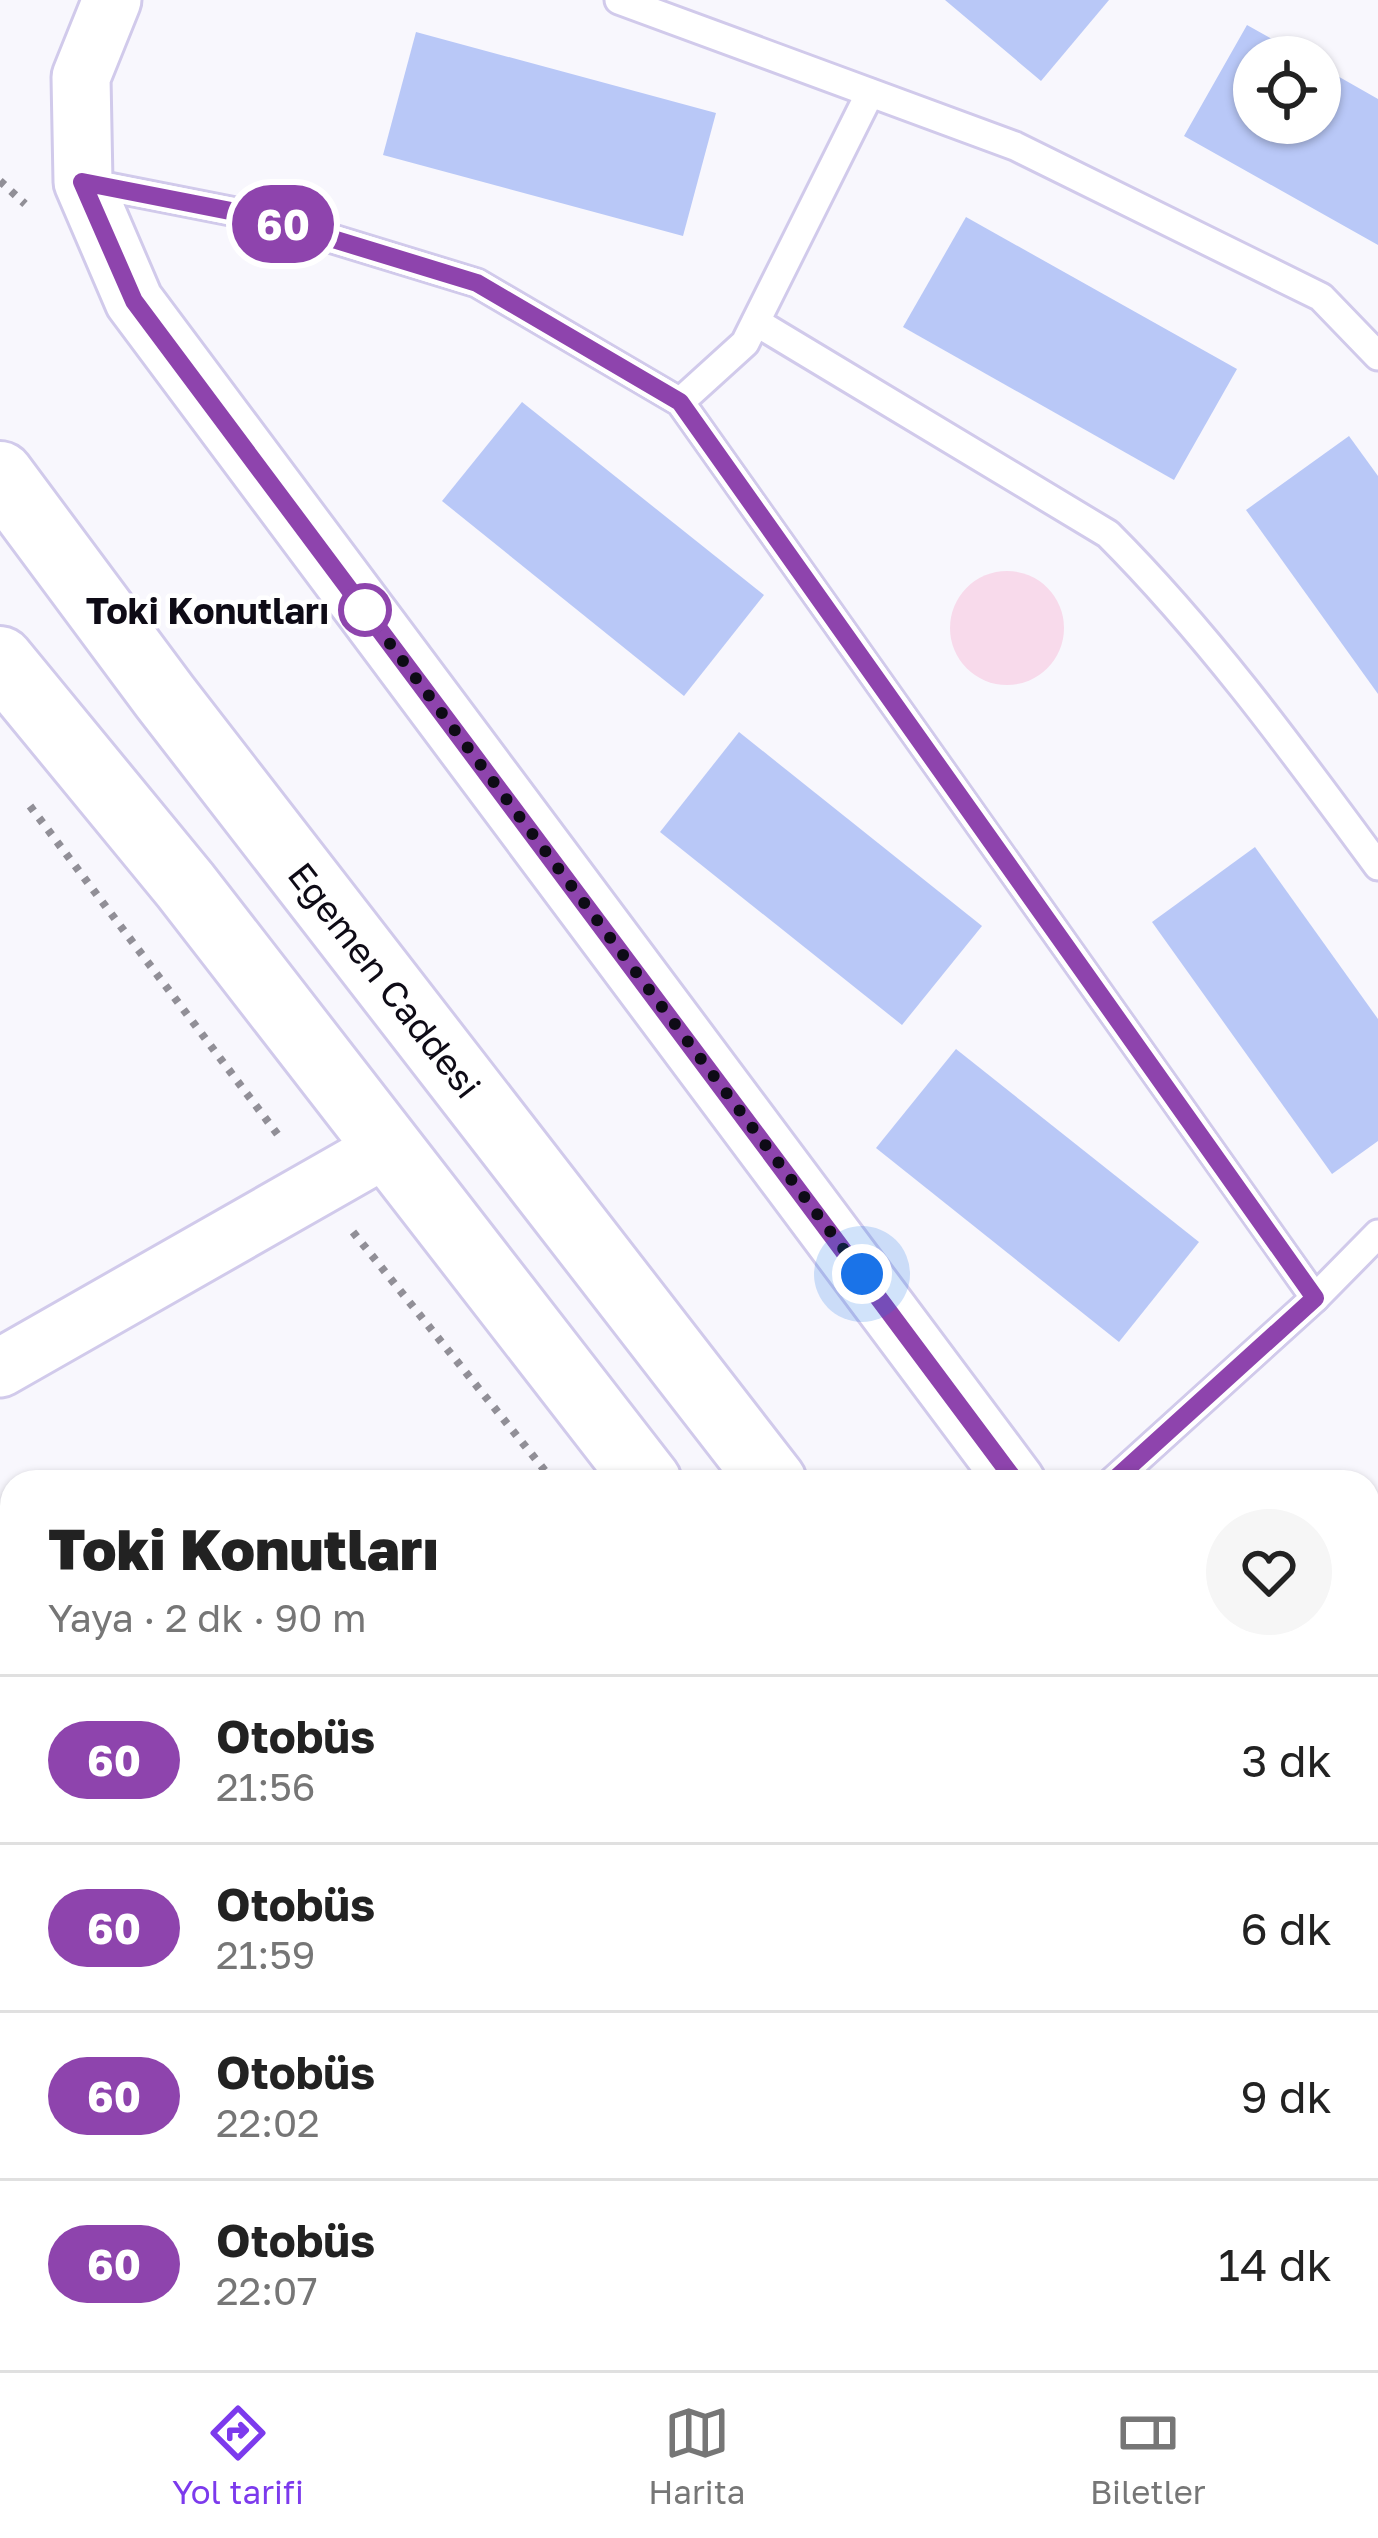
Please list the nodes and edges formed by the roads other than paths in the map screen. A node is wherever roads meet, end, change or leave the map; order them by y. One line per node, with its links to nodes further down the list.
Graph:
1 (112, 0): 4 (street)
2 (619, 0): 3 (lane)
3 (870, 93): 5 (lane); 6 (lane)
4 (82, 182): 7 (lane); 17 (street)
5 (756, 322): 7 (lane); 10 (lane)
6 (1378, 356)
7 (680, 402): 13 (lane)
8 (0, 476): 16 (main road, Egemen Caddesi)
9 (0, 660): 11 (main road)
10 (1378, 866)
11 (388, 1147): 14 (street); 15 (main road)
12 (1378, 1234): 13 (lane)
13 (1315, 1298): 18 (lane)
14 (0, 1368)
15 (639, 1470)
16 (764, 1470)
17 (1007, 1470)
18 (1125, 1470)

